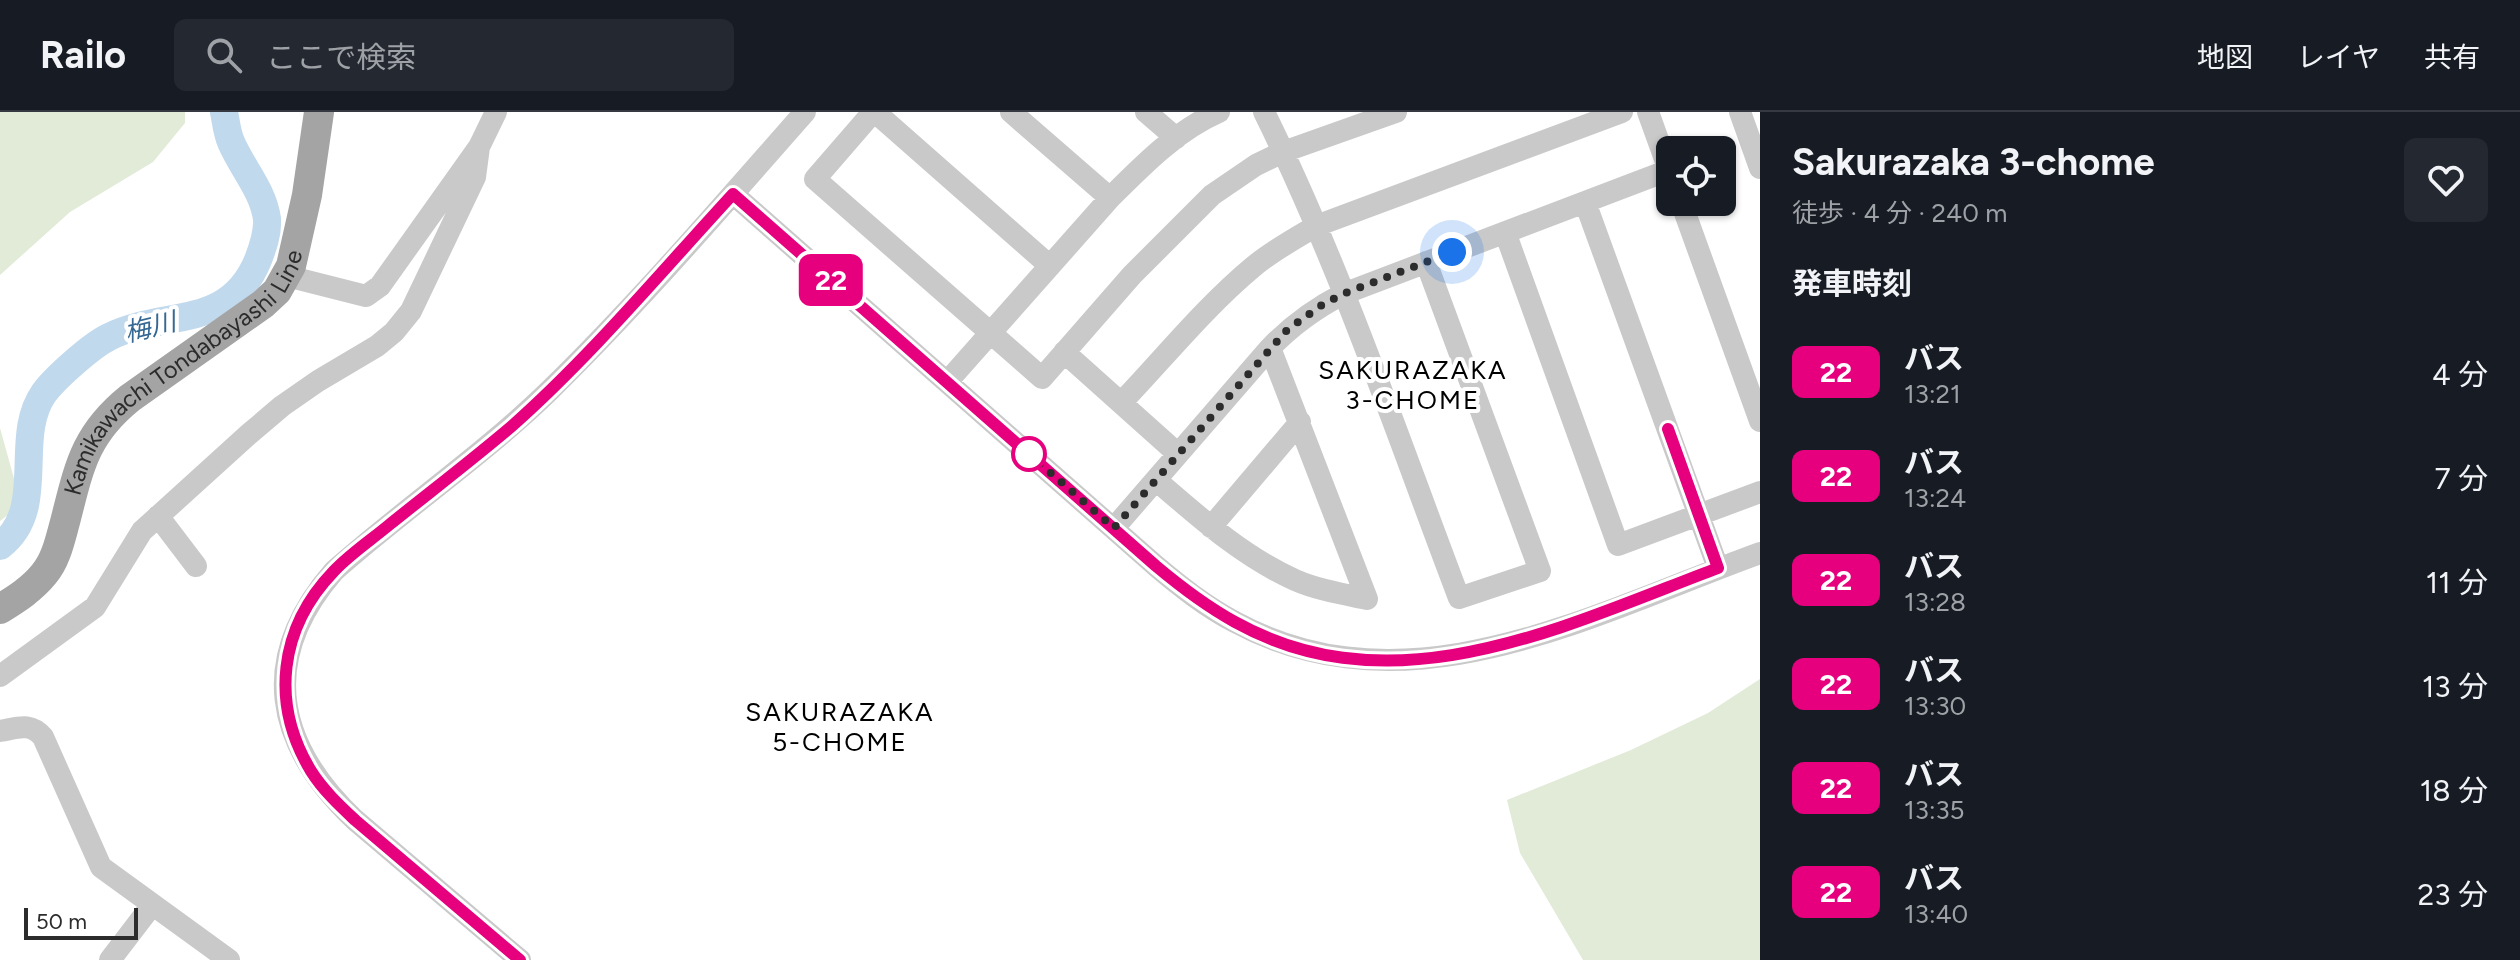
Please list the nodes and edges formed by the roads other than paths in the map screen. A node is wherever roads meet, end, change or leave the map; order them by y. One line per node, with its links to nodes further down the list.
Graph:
1 (319, 112): 28 (main road, Kamikawachi Tondabayashi Line)
2 (496, 112): 16 (street)
3 (805, 112): 20 (street)
4 (874, 112): 27 (street); 30 (street)
5 (1011, 112): 21 (street)
6 (1146, 112): 14 (street)
7 (1219, 112): 14 (street)
8 (1264, 112): 17 (street)
9 (1396, 112): 17 (street)
10 (1622, 112): 24 (street)
11 (1648, 112): 13 (street)
12 (1740, 112): 15 (street)
13 (1657, 136)
14 (1176, 138): 21 (street)
15 (1755, 139): 18 (street)
16 (479, 147): 28 (street); 41 (street)
17 (1283, 152): 24 (street); 32 (street)
18 (1760, 168)
19 (1656, 176): 22 (street)
20 (733, 194): 33 (street); 53 (street)
21 (1110, 198): 27 (street)
22 (1585, 202): 25 (street); 40 (street)
23 (1686, 216): 35 (street)
24 (1316, 226): 29 (street); 34 (street)
25 (1505, 232): 26 (street); 40 (street)
26 (1426, 262): 29 (street); 29 (street)
27 (1050, 266): 30 (street)
28 (287, 276): 47 (main road, Kamikawachi Tondabayashi Line)
29 (1343, 294): 31 (street)
30 (991, 332): 32 (street); 33 (street)
31 (1270, 348): 36 (street); 37 (street)
32 (1064, 352): 34 (street)
33 (947, 382): 43 (street)
34 (1121, 403): 37 (street)
35 (1760, 421)
36 (1300, 422): 42 (street); 42 (street)
37 (1178, 454): 38 (street)
38 (1156, 480): 42 (street); 43 (street)
39 (1760, 492): 40 (street)
40 (1699, 515): 46 (street)
41 (158, 516): 45 (street); 48 (street)
42 (1211, 527)
43 (1114, 528): 46 (street)
44 (1760, 553): 46 (street)
45 (196, 566)
46 (1718, 568)
47 (0, 609)
48 (0, 676)
49 (0, 731): 50 (street)
50 (152, 905): 51 (street); 52 (street)
51 (110, 960)
52 (229, 960)
53 (520, 960)

